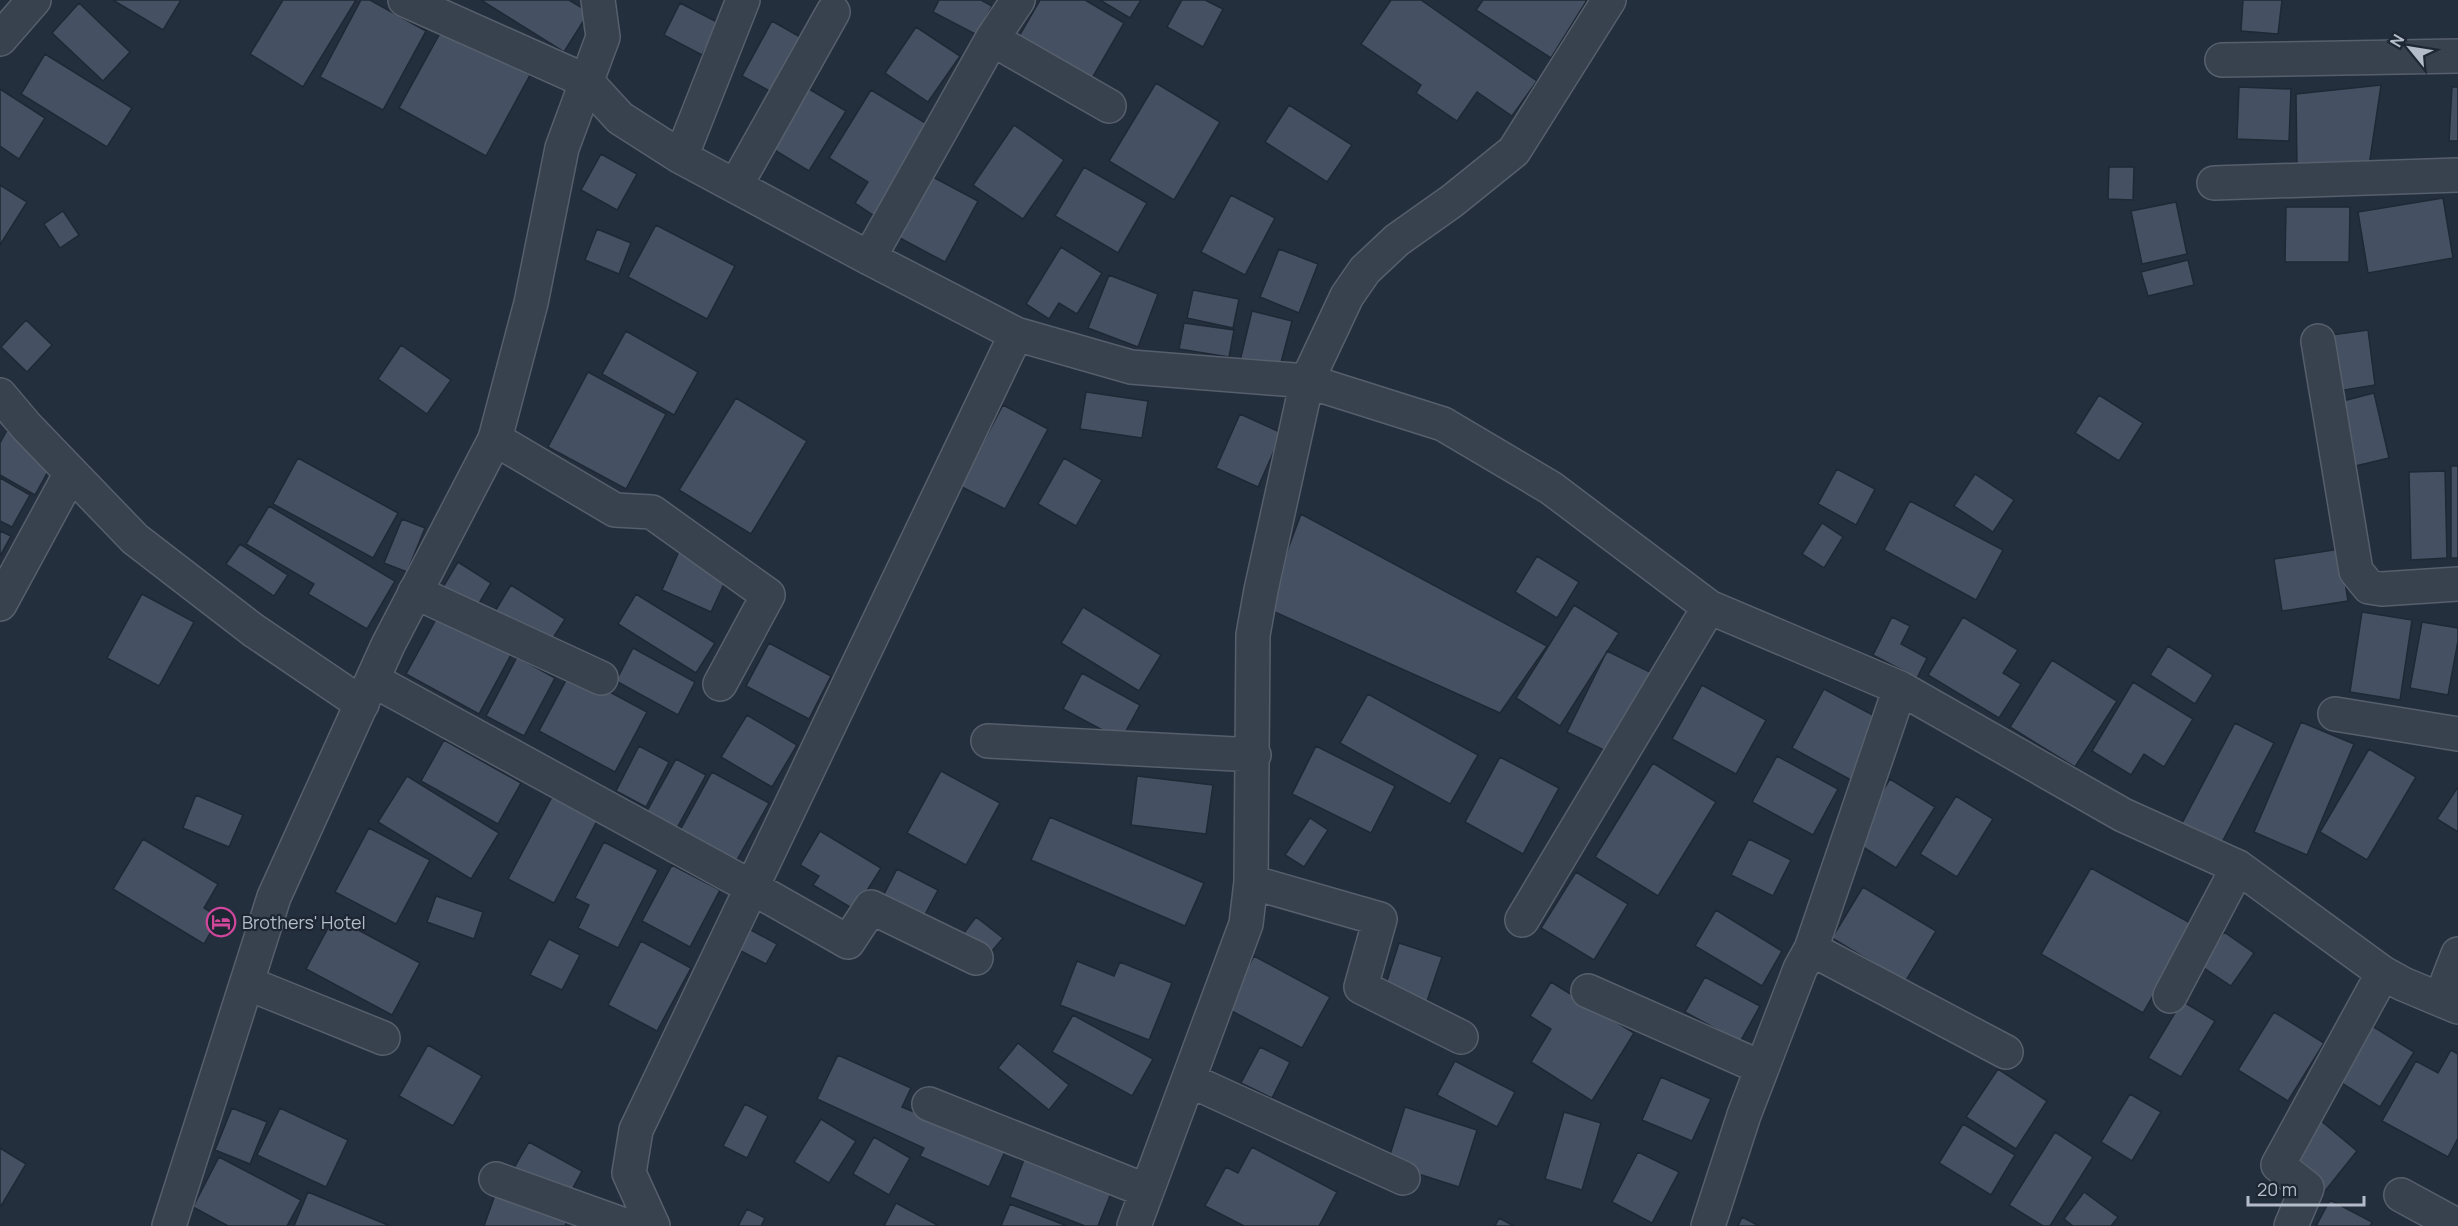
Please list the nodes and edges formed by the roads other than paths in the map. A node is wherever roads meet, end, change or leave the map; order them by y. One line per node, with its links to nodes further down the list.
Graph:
1 (34, 0): 8 (street)
2 (405, 0): 12 (street)
3 (598, 0): 12 (street)
4 (743, 0): 14 (street)
5 (1018, 0): 9 (street)
6 (1604, 2): 21 (street)
7 (833, 12): 17 (street)
8 (0, 39)
9 (992, 39): 13 (street); 18 (street)
10 (2458, 56): 11 (street)
11 (2222, 60)
12 (586, 81): 14 (street); 23 (street)
13 (1109, 106)
14 (681, 157): 17 (street)
15 (2458, 175): 16 (street)
16 (2214, 183)
17 (736, 185): 18 (street)
18 (869, 258): 19 (street)
19 (1016, 334): 21 (street); 39 (street)
20 (2318, 341): 25 (street)
21 (1307, 381): 28 (street); 36 (street)
22 (0, 395): 24 (street)
23 (495, 439): 26 (street); 30 (street)
24 (71, 473): 27 (street); 32 (street)
25 (2458, 584)
26 (415, 592): 29 (street); 32 (street)
27 (0, 604)
28 (1709, 607): 31 (street); 40 (street)
29 (601, 678)
30 (720, 684)
31 (1900, 688): 37 (street); 41 (street)
32 (367, 692): 39 (street); 45 (street)
33 (2335, 714): 34 (street)
34 (2458, 734)
35 (988, 741): 36 (street)
36 (1254, 755): 38 (street)
37 (2238, 867): 44 (street); 47 (street)
38 (1251, 882): 49 (street); 53 (street)
39 (753, 888): 43 (street); 61 (street)
40 (1522, 920)
41 (1811, 949): 51 (street); 52 (street)
42 (2458, 954): 48 (street)
43 (976, 958)
44 (2382, 973): 48 (street); 64 (street)
45 (247, 983): 50 (street); 59 (street)
46 (1588, 991): 52 (street)
47 (2170, 996)
48 (2450, 1003)
49 (1461, 1037)
50 (383, 1038)
51 (2006, 1052)
52 (1762, 1068): 63 (street)
53 (1189, 1080): 55 (street); 57 (street)
54 (929, 1104): 57 (street)
55 (1403, 1178)
56 (496, 1179): 60 (street)
57 (1147, 1191): 62 (street)
58 (2401, 1195): 65 (street)
59 (169, 1226)
60 (627, 1226)
61 (652, 1226)
62 (1134, 1226)
63 (1708, 1226)
64 (2291, 1226)
65 (2458, 1226)

